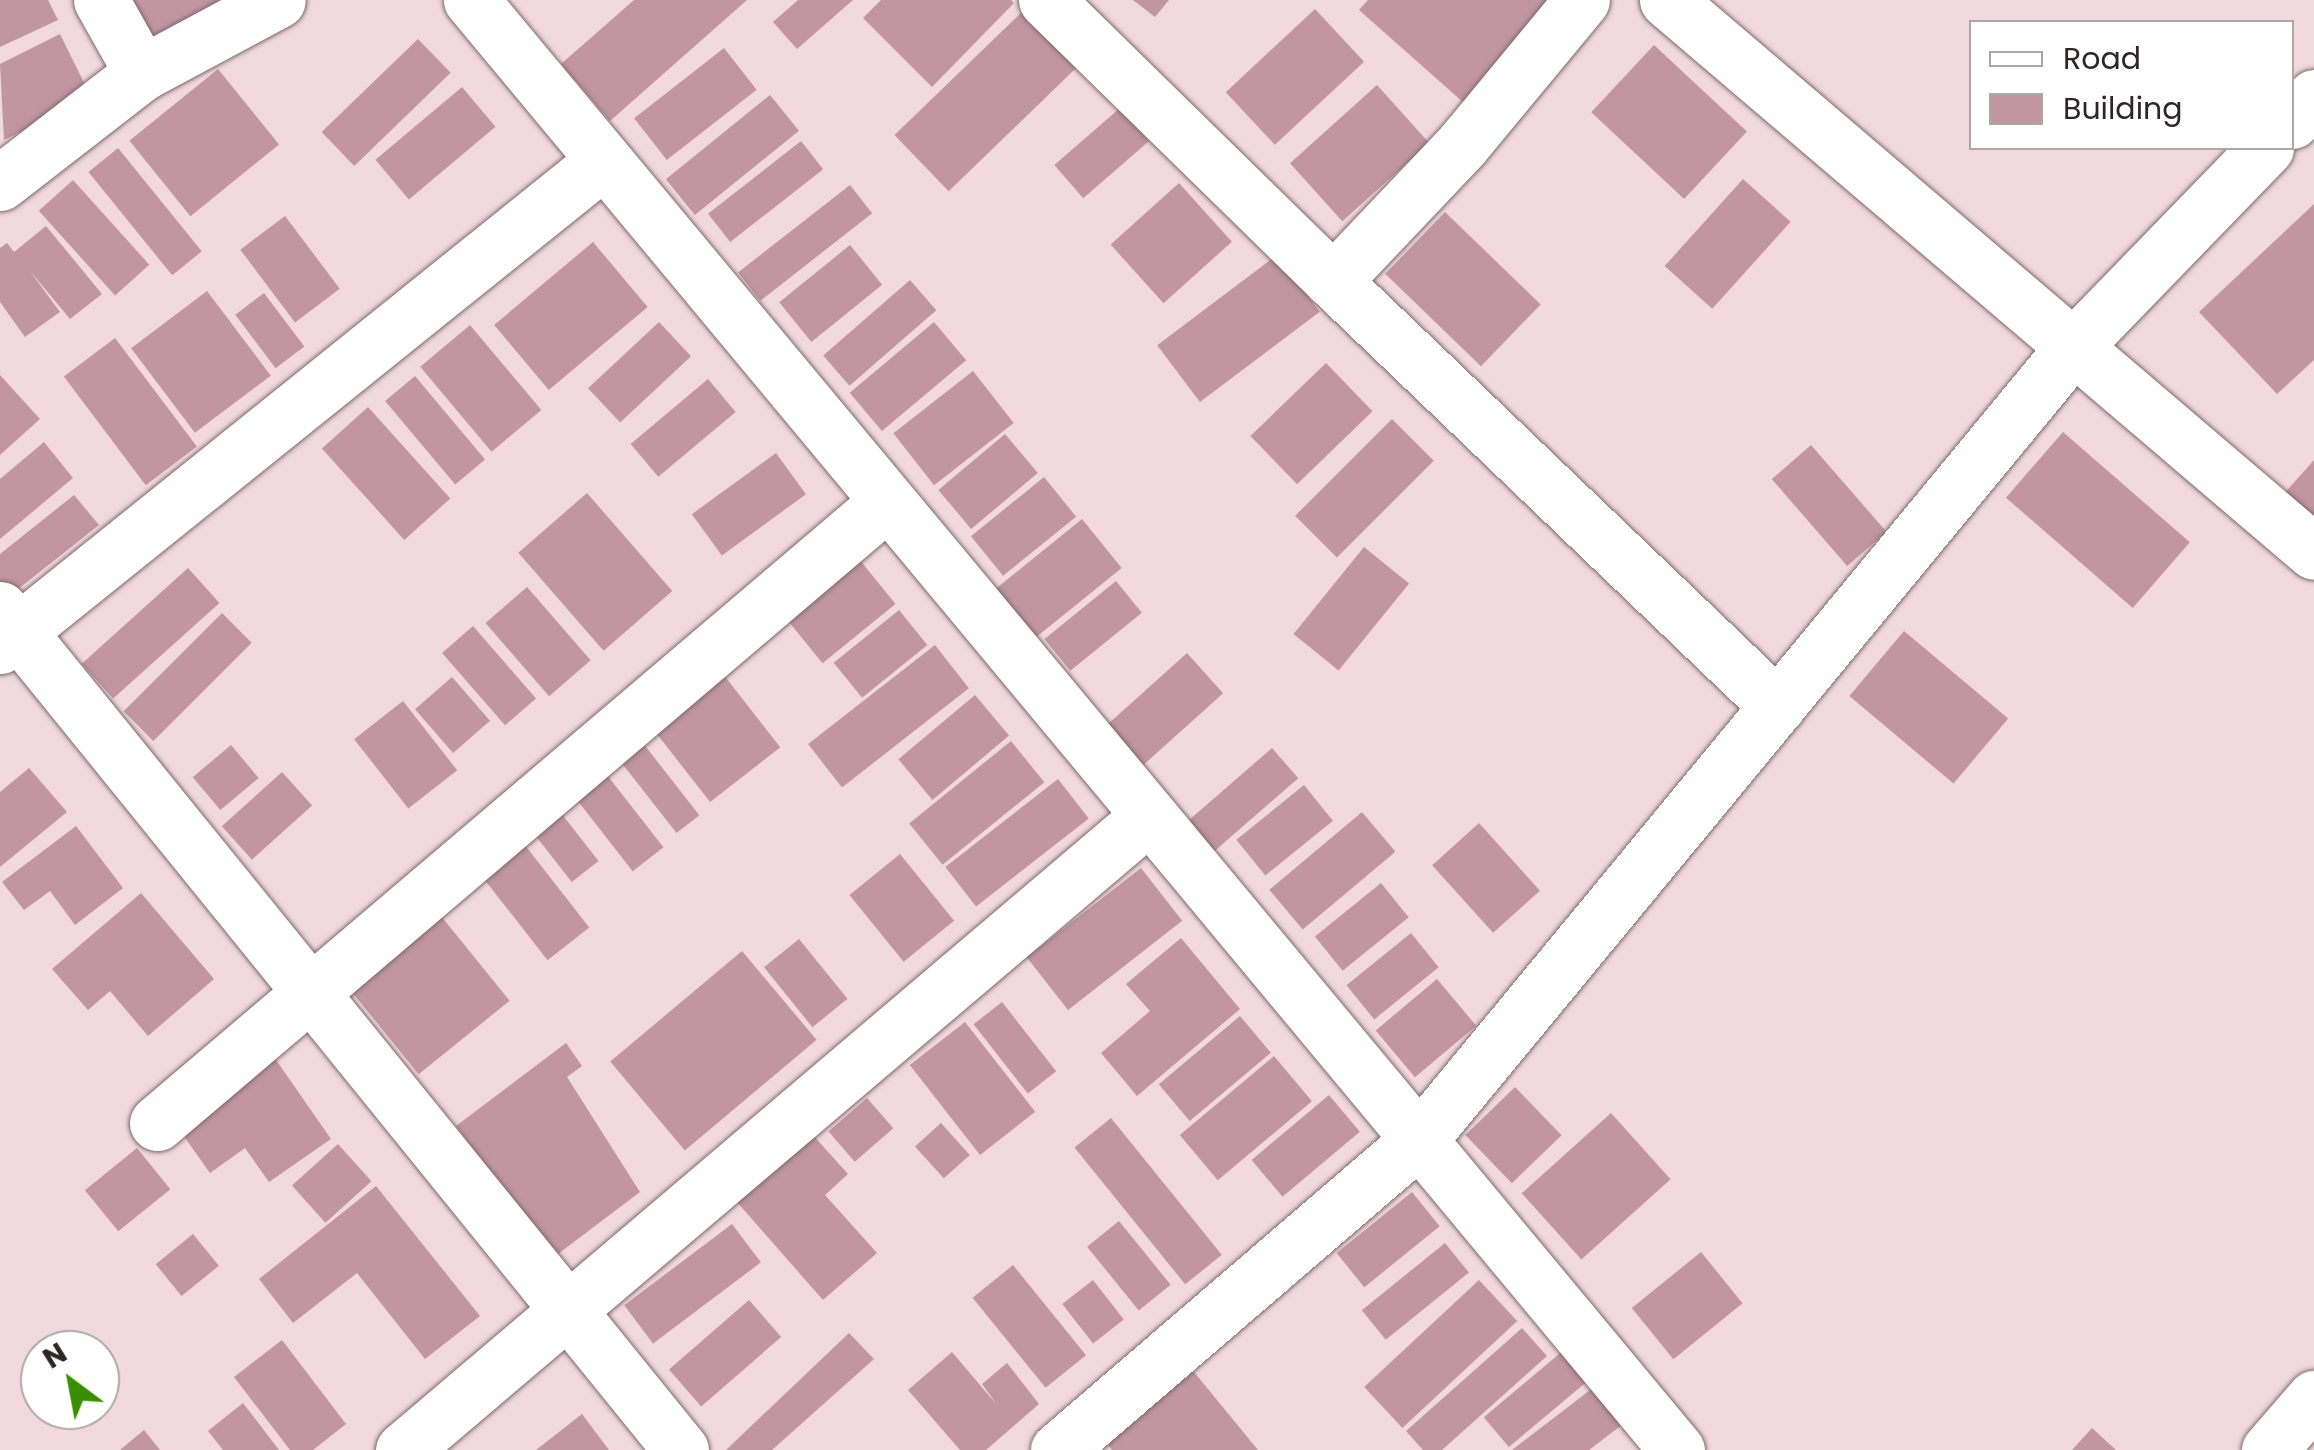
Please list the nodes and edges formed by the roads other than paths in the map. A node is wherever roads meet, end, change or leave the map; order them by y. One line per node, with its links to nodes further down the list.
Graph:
1 (100, 0): 7 (street)
2 (278, 0): 7 (street)
3 (471, 0): 11 (street)
4 (1046, 0): 13 (street)
5 (1582, 0): 13 (street)
6 (1666, 0): 14 (street)
7 (142, 73): 12 (street)
8 (2314, 97): 9 (street)
9 (2294, 118)
10 (2264, 150): 14 (street)
11 (602, 163): 15 (street); 17 (street)
12 (0, 183)
13 (1333, 281): 18 (street)
14 (2074, 346): 16 (street); 18 (street)
15 (886, 502): 19 (street); 20 (street)
16 (2314, 552)
17 (7, 629): 20 (street)
18 (1777, 706): 22 (street)
19 (1150, 816): 22 (street); 23 (street)
20 (307, 996): 21 (street); 23 (street)
21 (157, 1123)
22 (1420, 1139): 27 (street); 28 (street)
23 (567, 1311): 25 (street); 26 (street)
24 (2314, 1398): 29 (street)
25 (403, 1450)
26 (681, 1450)
27 (1058, 1450)
28 (1676, 1450)
29 (2268, 1450)

